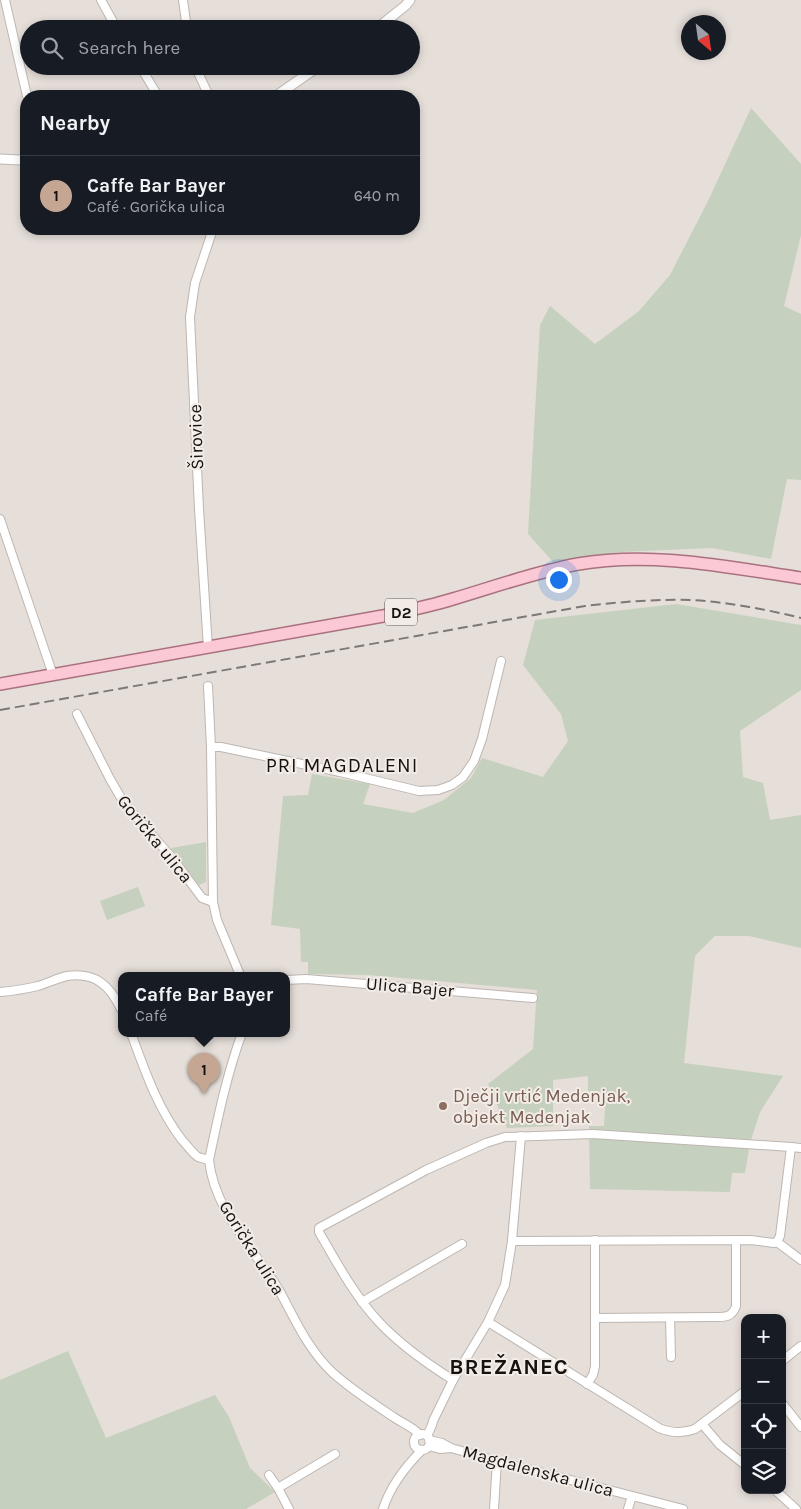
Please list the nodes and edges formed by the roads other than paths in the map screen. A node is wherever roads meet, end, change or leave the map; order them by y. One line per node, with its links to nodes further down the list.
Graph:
1 (5, 0): 8 (street)
2 (101, 0): 5 (street)
3 (183, 0): 6 (street)
4 (410, 0): 7 (street)
5 (112, 20)
6 (186, 20)
7 (387, 20)
8 (20, 65)
9 (22, 75): 13 (street)
10 (145, 75): 14 (street)
11 (199, 75): 15 (street)
12 (306, 75): 16 (street)
13 (26, 90)
14 (154, 90)
15 (206, 90)
16 (285, 90)
17 (0, 159): 18 (street)
18 (20, 160)
19 (211, 235): 22 (street, Širovice)
20 (0, 518): 24 (street)
21 (801, 578): 22 (main road, D2)
22 (208, 648): 24 (main road, D2)
23 (501, 661): 28 (street)
24 (53, 675): 25 (main road, D2)
25 (0, 684)
26 (208, 686): 28 (street, Gorička ulica)
27 (77, 714): 29 (street, Gorička ulica)
28 (212, 747): 29 (street, Gorička ulica)
29 (213, 902): 30 (street, Gorička ulica)
30 (239, 972)
31 (290, 980): 33 (street, Ulica Bajer)
32 (0, 992): 34 (street)
33 (533, 998)
34 (118, 1002)
35 (133, 1037): 40 (street)
36 (240, 1037): 40 (street, Gorička ulica)
37 (521, 1136): 38 (street); 43 (street); 47 (street)
38 (791, 1147): 39 (street); 44 (street)
39 (801, 1148)
40 (209, 1160): 60 (street, Gorička ulica)
41 (595, 1240): 42 (street); 43 (street); 48 (street)
42 (736, 1240): 44 (street); 49 (street)
43 (512, 1241): 50 (street)
44 (777, 1242): 46 (street)
45 (462, 1244): 47 (street)
46 (801, 1260)
47 (362, 1302): 54 (street)
48 (595, 1318): 49 (street); 55 (street)
49 (670, 1318): 52 (street)
50 (488, 1322): 54 (street); 55 (street)
51 (801, 1346): 53 (street)
52 (671, 1357)
53 (785, 1359)
54 (453, 1380): 60 (street)
55 (587, 1384): 58 (street)
56 (741, 1394): 58 (street)
57 (783, 1404): 59 (street)
58 (702, 1424): 63 (street)
59 (801, 1427)
60 (423, 1441): 62 (street, Magdalenska ulica); 69 (street)
61 (335, 1454): 65 (street)
62 (497, 1462): 67 (street, Magdalenska ulica); 70 (street)
63 (741, 1462)
64 (269, 1475): 65 (street)
65 (278, 1488): 68 (street)
66 (779, 1494): 73 (street)
67 (632, 1496): 71 (street); 72 (street, Magdalenska ulica)
68 (289, 1509)
69 (383, 1509)
70 (494, 1509)
71 (628, 1509)
72 (683, 1509)
73 (796, 1509)

